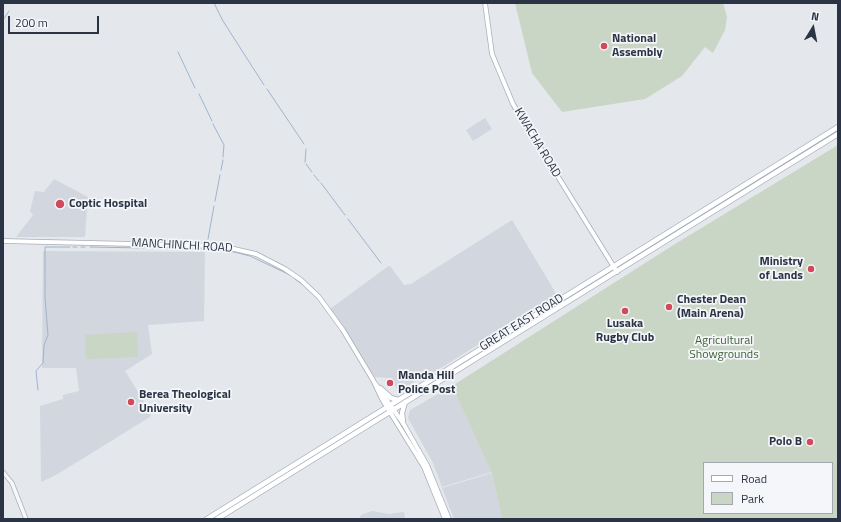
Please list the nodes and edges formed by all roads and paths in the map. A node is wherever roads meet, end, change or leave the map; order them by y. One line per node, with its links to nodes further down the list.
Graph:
1 (484, 3): 5 (main road, KWACHA ROAD)
2 (838, 127): 5 (main road, GREAT EAST ROAD)
3 (838, 134): 6 (main road, GREAT EAST ROAD)
4 (3, 241): 7 (main road, MANCHINCHI ROAD)
5 (614, 267): 6 (main road, KWACHA ROAD); 9 (main road, GREAT EAST ROAD)
6 (617, 272): 10 (main road, GREAT EAST ROAD)
7 (373, 380): 8 (main road, MANCHINCHI ROAD); 11 (main road, MANCHINCHI ROAD)
8 (380, 388): 9 (main road); 11 (main road, MANCHINCHI ROAD)
9 (399, 400): 11 (main road, GREAT EAST ROAD)
10 (405, 402): 11 (main road, GREAT EAST ROAD); 14 (main road)
11 (390, 408): 12 (main road, GREAT EAST ROAD); 13 (main road); 14 (main road); 17 (main road, GREAT EAST ROAD)
12 (385, 415): 13 (main road); 18 (main road, GREAT EAST ROAD)
13 (393, 417): 19 (main road)
14 (403, 423): 20 (main road)
15 (3, 472): 16 (street)
16 (26, 519)
17 (207, 519)
18 (217, 519)
19 (445, 519)
20 (449, 519)

